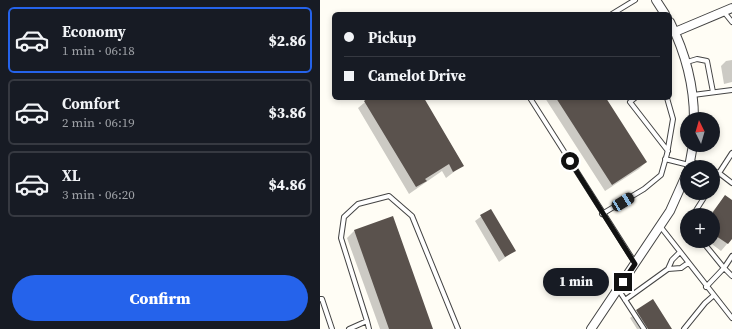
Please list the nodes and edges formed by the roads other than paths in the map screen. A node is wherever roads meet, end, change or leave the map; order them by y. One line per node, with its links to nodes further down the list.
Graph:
1 (635, 0): 4 (lane)
2 (656, 0): 5 (street)
3 (732, 8): 6 (street)
4 (619, 12)
5 (664, 12)
6 (724, 12): 7 (lane); 9 (street)
7 (732, 22)
8 (672, 26): 9 (street)
9 (675, 32): 10 (street)
10 (687, 62): 12 (lane); 13 (street)
11 (732, 90): 12 (lane)
12 (713, 92): 13 (lane)
13 (693, 95): 17 (street)
14 (531, 100): 26 (lane)
15 (632, 100): 18 (lane)
16 (668, 100): 18 (lane)
17 (694, 112)
18 (668, 151): 20 (lane)
19 (732, 153): 22 (lane)
20 (666, 159): 21 (lane); 26 (lane)
21 (680, 162)
22 (720, 171)
23 (720, 174): 24 (lane)
24 (732, 182)
25 (680, 192): 27 (street)
26 (602, 214): 32 (lane)
27 (660, 226): 29 (lane); 32 (street)
28 (708, 248): 33 (lane)
29 (680, 252): 31 (lane); 34 (lane)
30 (732, 256): 33 (lane)
31 (688, 263): 34 (lane); 36 (lane)
32 (635, 264): 37 (street)
33 (724, 268): 35 (lane); 36 (lane)
34 (668, 269): 40 (lane)
35 (732, 276)
36 (706, 287): 38 (lane)
37 (618, 289): 40 (lane); 47 (street)
38 (713, 296): 41 (lane); 49 (lane)
39 (320, 299): 43 (lane)
40 (626, 300): 48 (lane)
41 (732, 318)
42 (367, 321): 44 (lane); 45 (lane); 46 (lane)
43 (332, 329)
44 (349, 329)
45 (369, 329)
46 (458, 329)
47 (591, 329)
48 (644, 329)
49 (684, 329)

